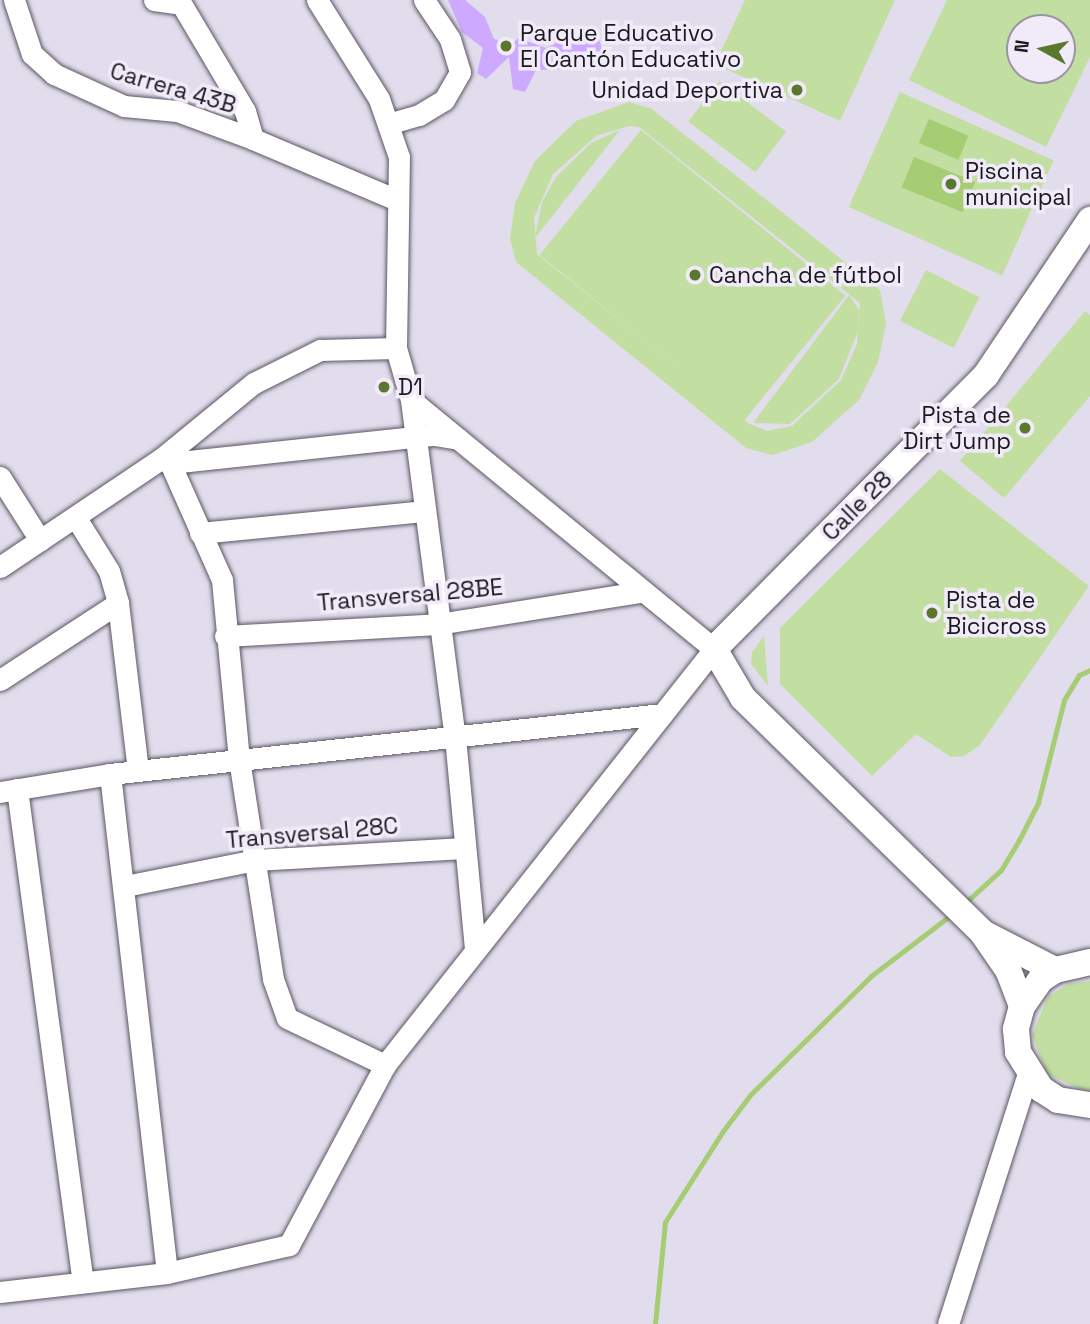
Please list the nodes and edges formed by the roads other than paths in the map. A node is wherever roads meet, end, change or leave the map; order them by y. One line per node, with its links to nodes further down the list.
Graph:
1 (15, 0): 7 (street, Carrera 43B)
2 (154, 0): 5 (street)
3 (317, 0): 6 (street)
4 (424, 0): 6 (street)
5 (180, 2): 7 (street)
6 (391, 123): 8 (street)
7 (253, 139): 8 (street, Carrera 43B)
8 (397, 200): 10 (street)
9 (1090, 220): 25 (main road, Calle 28)
10 (396, 348): 11 (street); 14 (street)
11 (411, 400): 12 (street); 13 (street)
12 (416, 439): 13 (street); 14 (street); 16 (street)
13 (463, 440): 21 (street)
14 (166, 461): 17 (street); 18 (street)
15 (0, 477): 19 (street)
16 (423, 511): 18 (street); 23 (street)
17 (76, 518): 19 (street); 22 (street)
18 (200, 533): 24 (street)
19 (40, 540): 20 (street)
20 (0, 567)
21 (640, 592): 23 (street, Transversal 28BE); 25 (street)
22 (118, 603): 26 (street); 30 (street)
23 (438, 624): 24 (street, Transversal 28BE); 28 (street)
24 (225, 636): 29 (street)
25 (714, 649): 27 (street); 36 (main road)
26 (0, 681)
27 (662, 714): 28 (street); 37 (street)
28 (455, 737): 29 (street); 33 (street)
29 (239, 759): 30 (street); 34 (street)
30 (138, 771): 31 (street)
31 (110, 774): 32 (street); 35 (street)
32 (9, 791): 45 (street)
33 (464, 848): 34 (street, Transversal 28C); 37 (street)
34 (255, 860): 35 (street, Transversal 28C); 41 (street)
35 (125, 886): 44 (street)
36 (975, 926): 39 (main road); 40 (main road)
37 (475, 947): 41 (street)
38 (1090, 962): 39 (main road)
39 (1055, 970): 40 (main road)
40 (1021, 1006): 42 (main road)
41 (385, 1065): 44 (street)
42 (1028, 1074): 43 (main road); 47 (street)
43 (1090, 1105)
44 (167, 1273): 45 (street)
45 (83, 1282): 46 (street)
46 (0, 1292)
47 (948, 1324)

